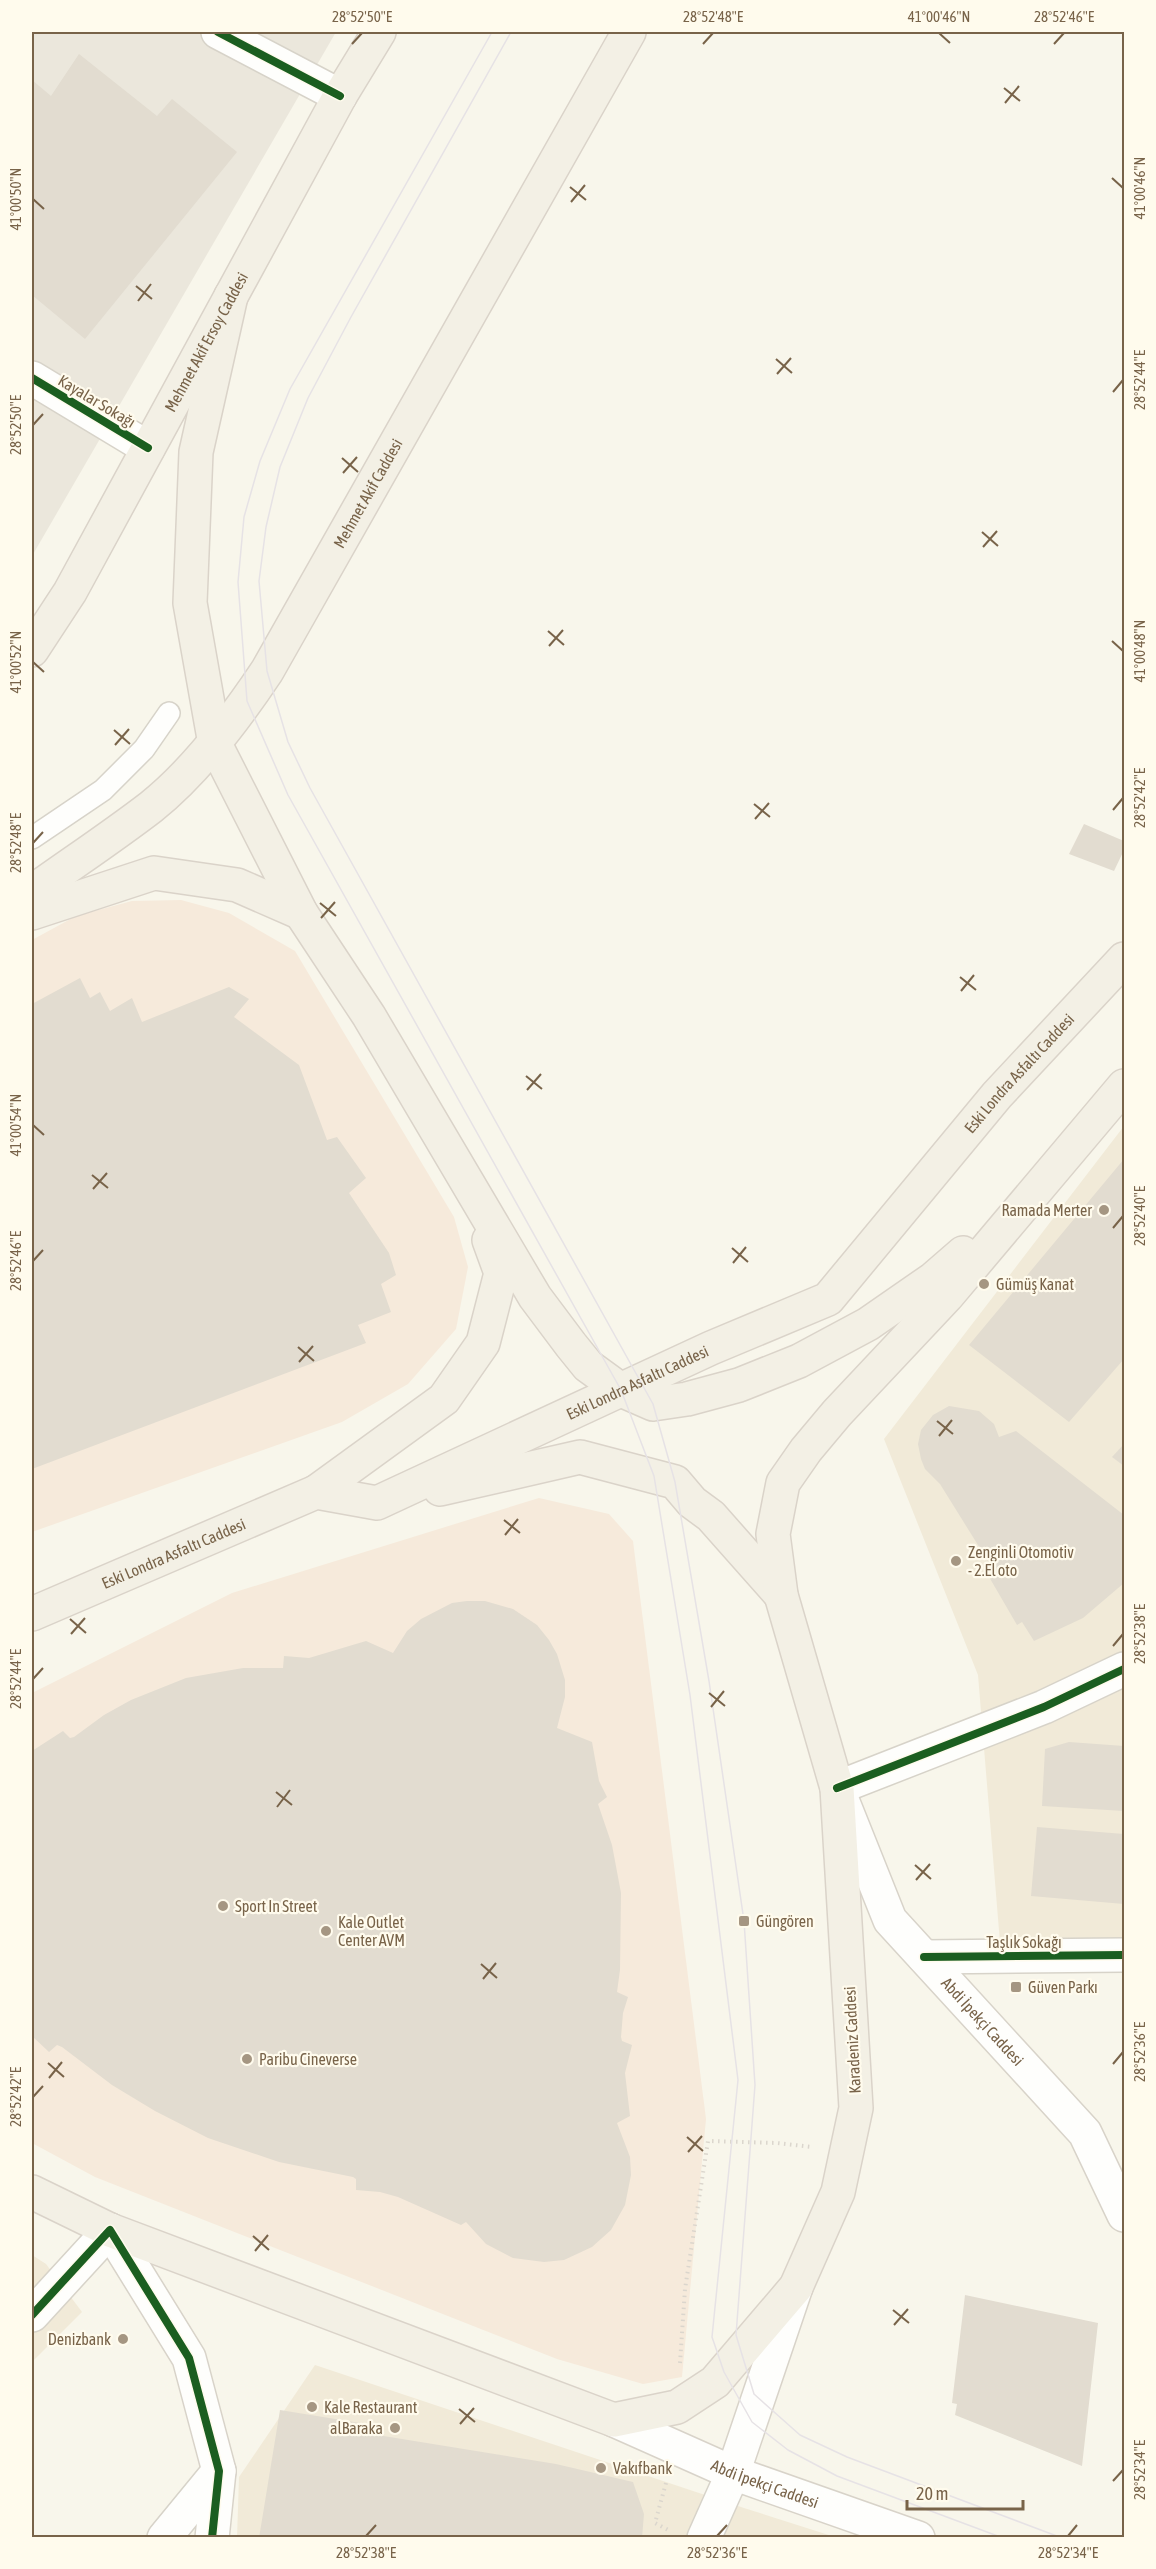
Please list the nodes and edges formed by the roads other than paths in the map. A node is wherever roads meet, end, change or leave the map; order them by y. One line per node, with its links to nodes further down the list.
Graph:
1 (218, 32): 4 (street)
2 (379, 32): 4 (main road, Mehmet Akif Ersoy Caddesi)
3 (630, 32): 10 (main road, Mehmet Akif Caddesi)
4 (340, 96): 5 (main road, Mehmet Akif Ersoy Caddesi)
5 (231, 296): 7 (main road, Mehmet Akif Ersoy Caddesi); 10 (main road)
6 (32, 378): 7 (street, Kayalar Sokağı)
7 (148, 448): 8 (main road, Mehmet Akif Ersoy Caddesi)
8 (32, 650)
9 (169, 713): 11 (lane)
10 (215, 744): 12 (main road, Mehmet Akif Caddesi); 14 (main road)
11 (32, 838)
12 (32, 892)
13 (32, 913): 14 (main road)
14 (301, 913): 17 (main road)
15 (1125, 959): 19 (main road, Eski Londra Asfaltı Caddesi)
16 (1125, 1086): 18 (main road)
17 (470, 1188): 19 (main road); 20 (main road, Eski Londra Asfaltı Caddesi)
18 (1031, 1196): 19 (main road); 22 (main road)
19 (621, 1390): 21 (main road, Eski Londra Asfaltı Caddesi)
20 (316, 1492): 21 (main road); 23 (main road, Eski Londra Asfaltı Caddesi)
21 (377, 1503): 22 (main road)
22 (781, 1595): 25 (main road, Karadeniz Caddesi)
23 (32, 1614)
24 (1125, 1669): 25 (street)
25 (837, 1788): 27 (street, Abdi İpekçi Caddesi); 31 (main road, Karadeniz Caddesi)
26 (1125, 1955): 27 (street, Taşlık Sokağı)
27 (924, 1957): 29 (street, Abdi İpekçi Caddesi)
28 (32, 2192): 30 (main road)
29 (1125, 2215)
30 (110, 2230): 32 (street); 33 (main road); 34 (street)
31 (796, 2287): 33 (main road); 35 (street, Karadeniz Caddesi)
32 (32, 2315)
33 (614, 2420): 35 (street, Abdi İpekçi Caddesi)
34 (219, 2472): 37 (street); 38 (street)
35 (734, 2473): 36 (street, Karadeniz Caddesi); 39 (street, Abdi İpekçi Caddesi)
36 (688, 2535)
37 (164, 2538)
38 (212, 2538)
39 (918, 2538)

